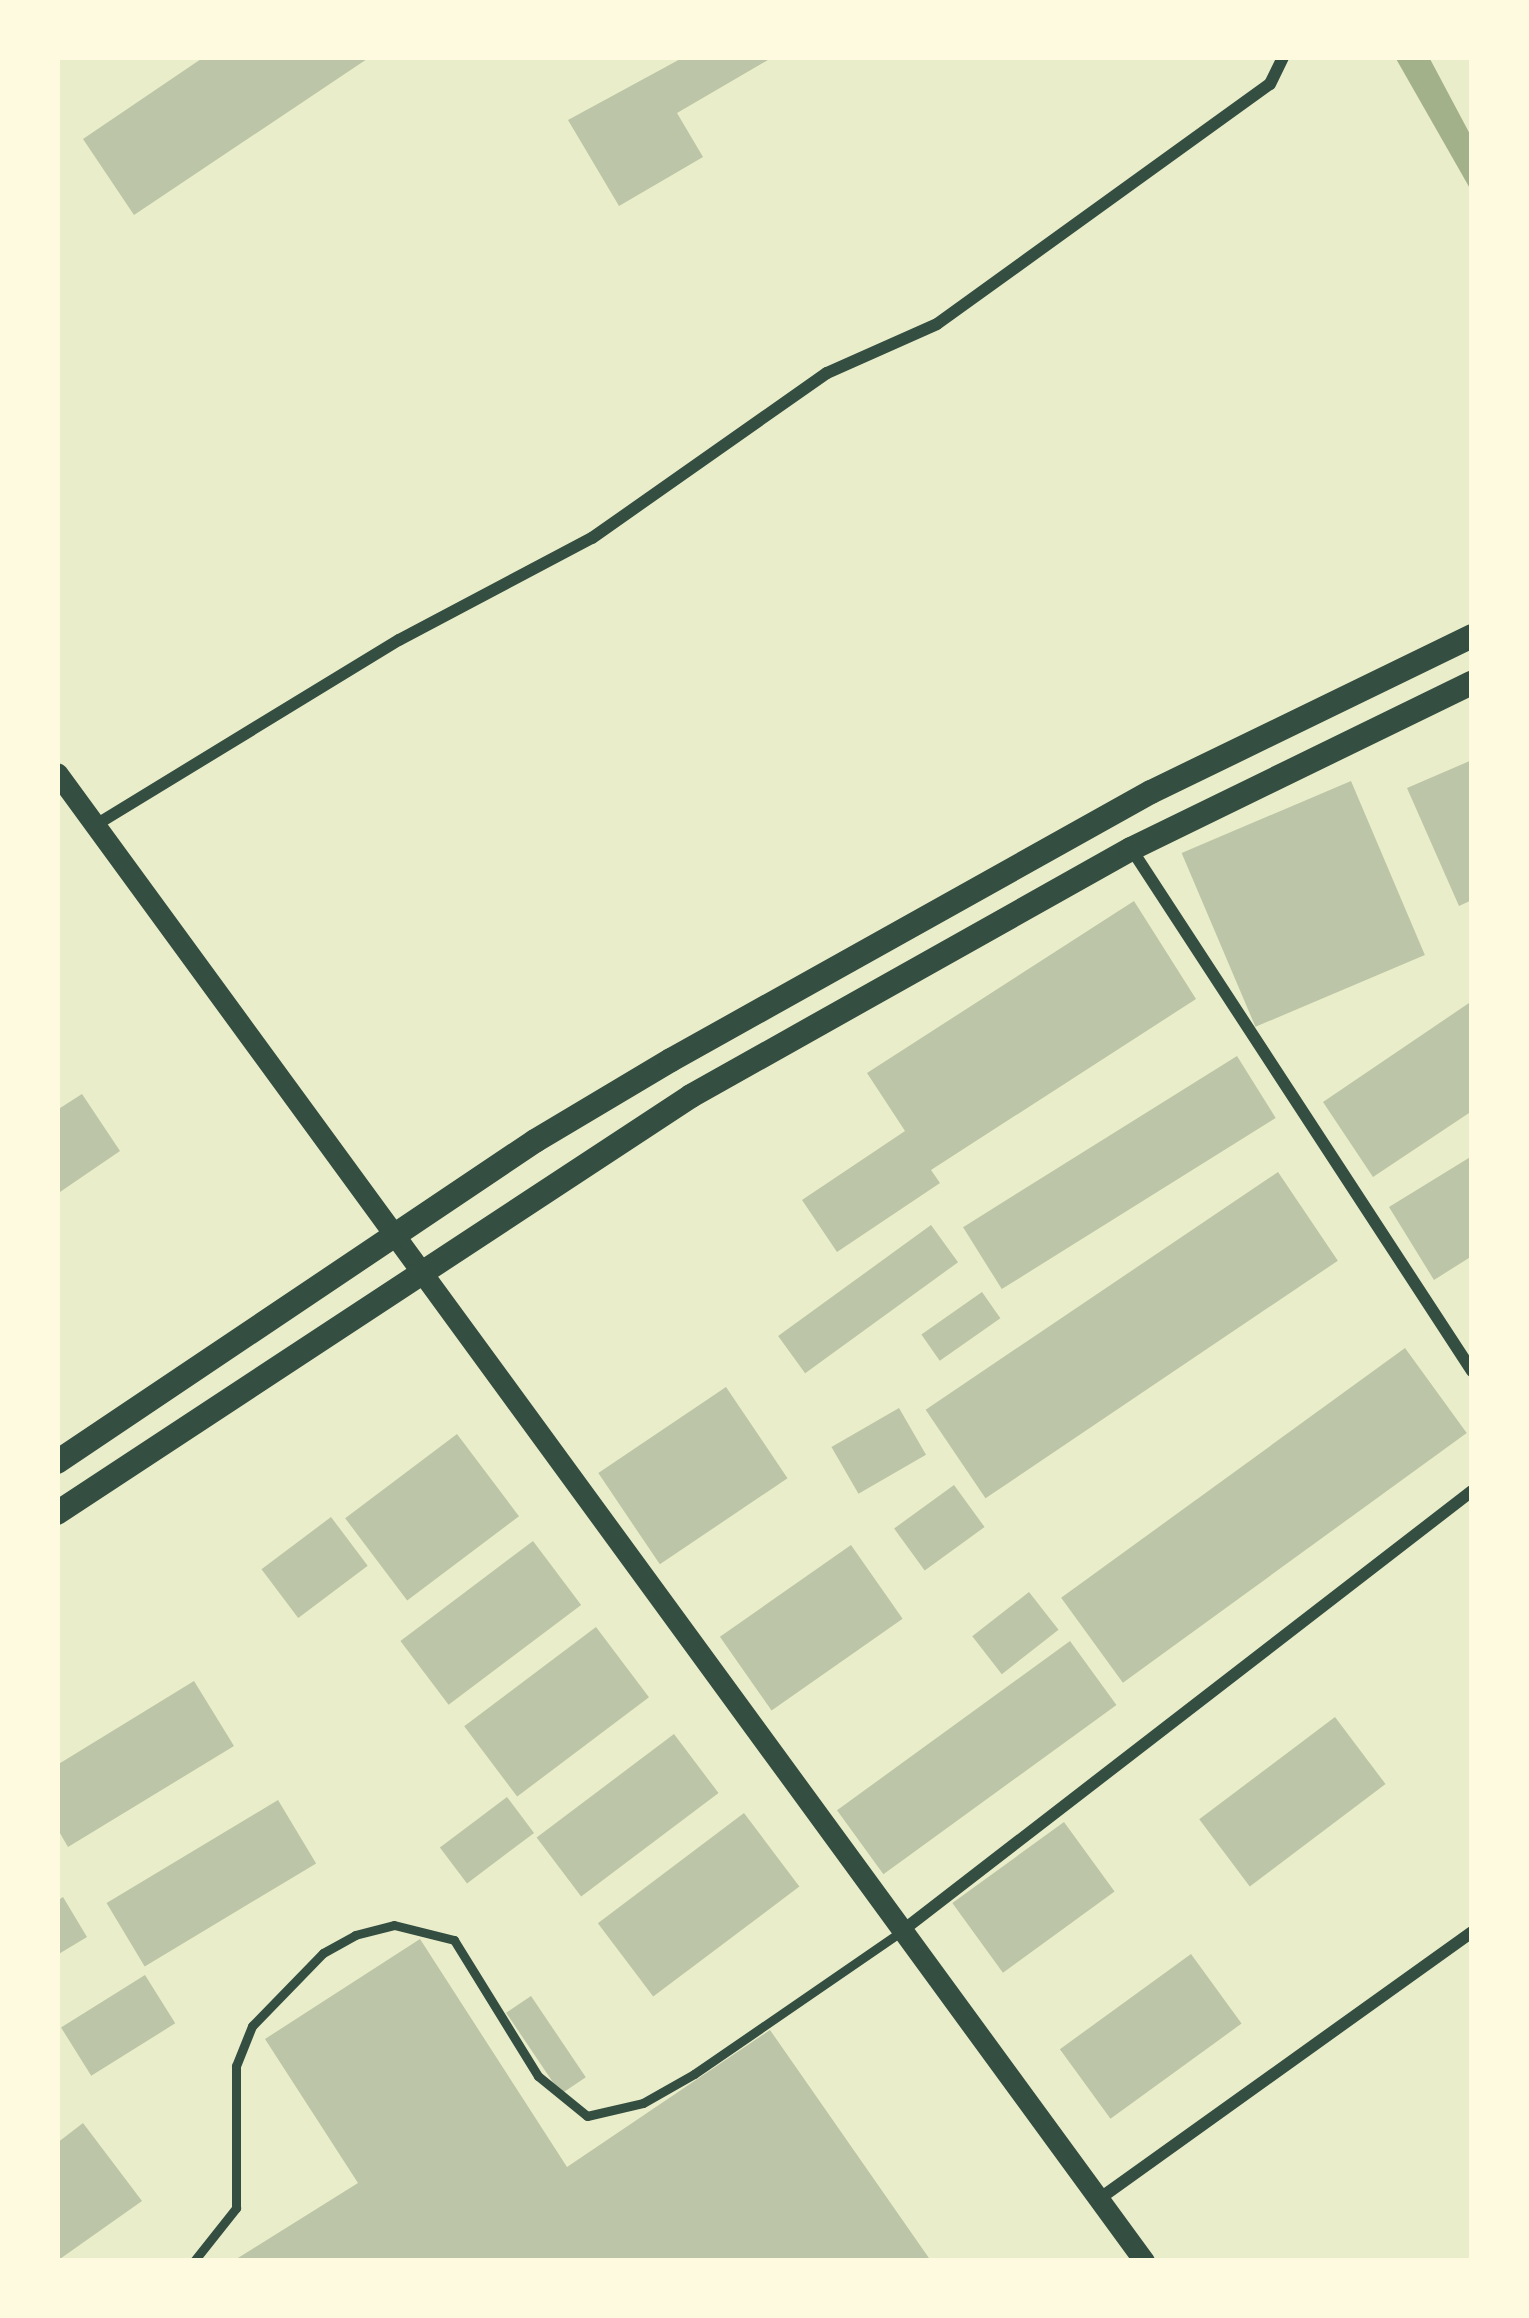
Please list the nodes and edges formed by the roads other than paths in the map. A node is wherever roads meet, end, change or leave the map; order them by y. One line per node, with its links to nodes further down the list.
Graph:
1 (1283, 57): 5 (street)
2 (1472, 636): 7 (main road)
3 (1472, 683): 6 (main road)
4 (57, 773): 5 (street)
5 (94, 826): 7 (street)
6 (1131, 849): 8 (main road); 9 (street)
7 (399, 1233): 8 (street); 10 (main road)
8 (421, 1268): 12 (main road); 13 (street)
9 (1472, 1371)
10 (57, 1462)
11 (1472, 1491): 13 (street)
12 (57, 1513)
13 (902, 1931): 15 (street); 16 (lane)
14 (1472, 1932): 15 (street)
15 (1099, 2199): 17 (street)
16 (194, 2261)
17 (1144, 2261)

